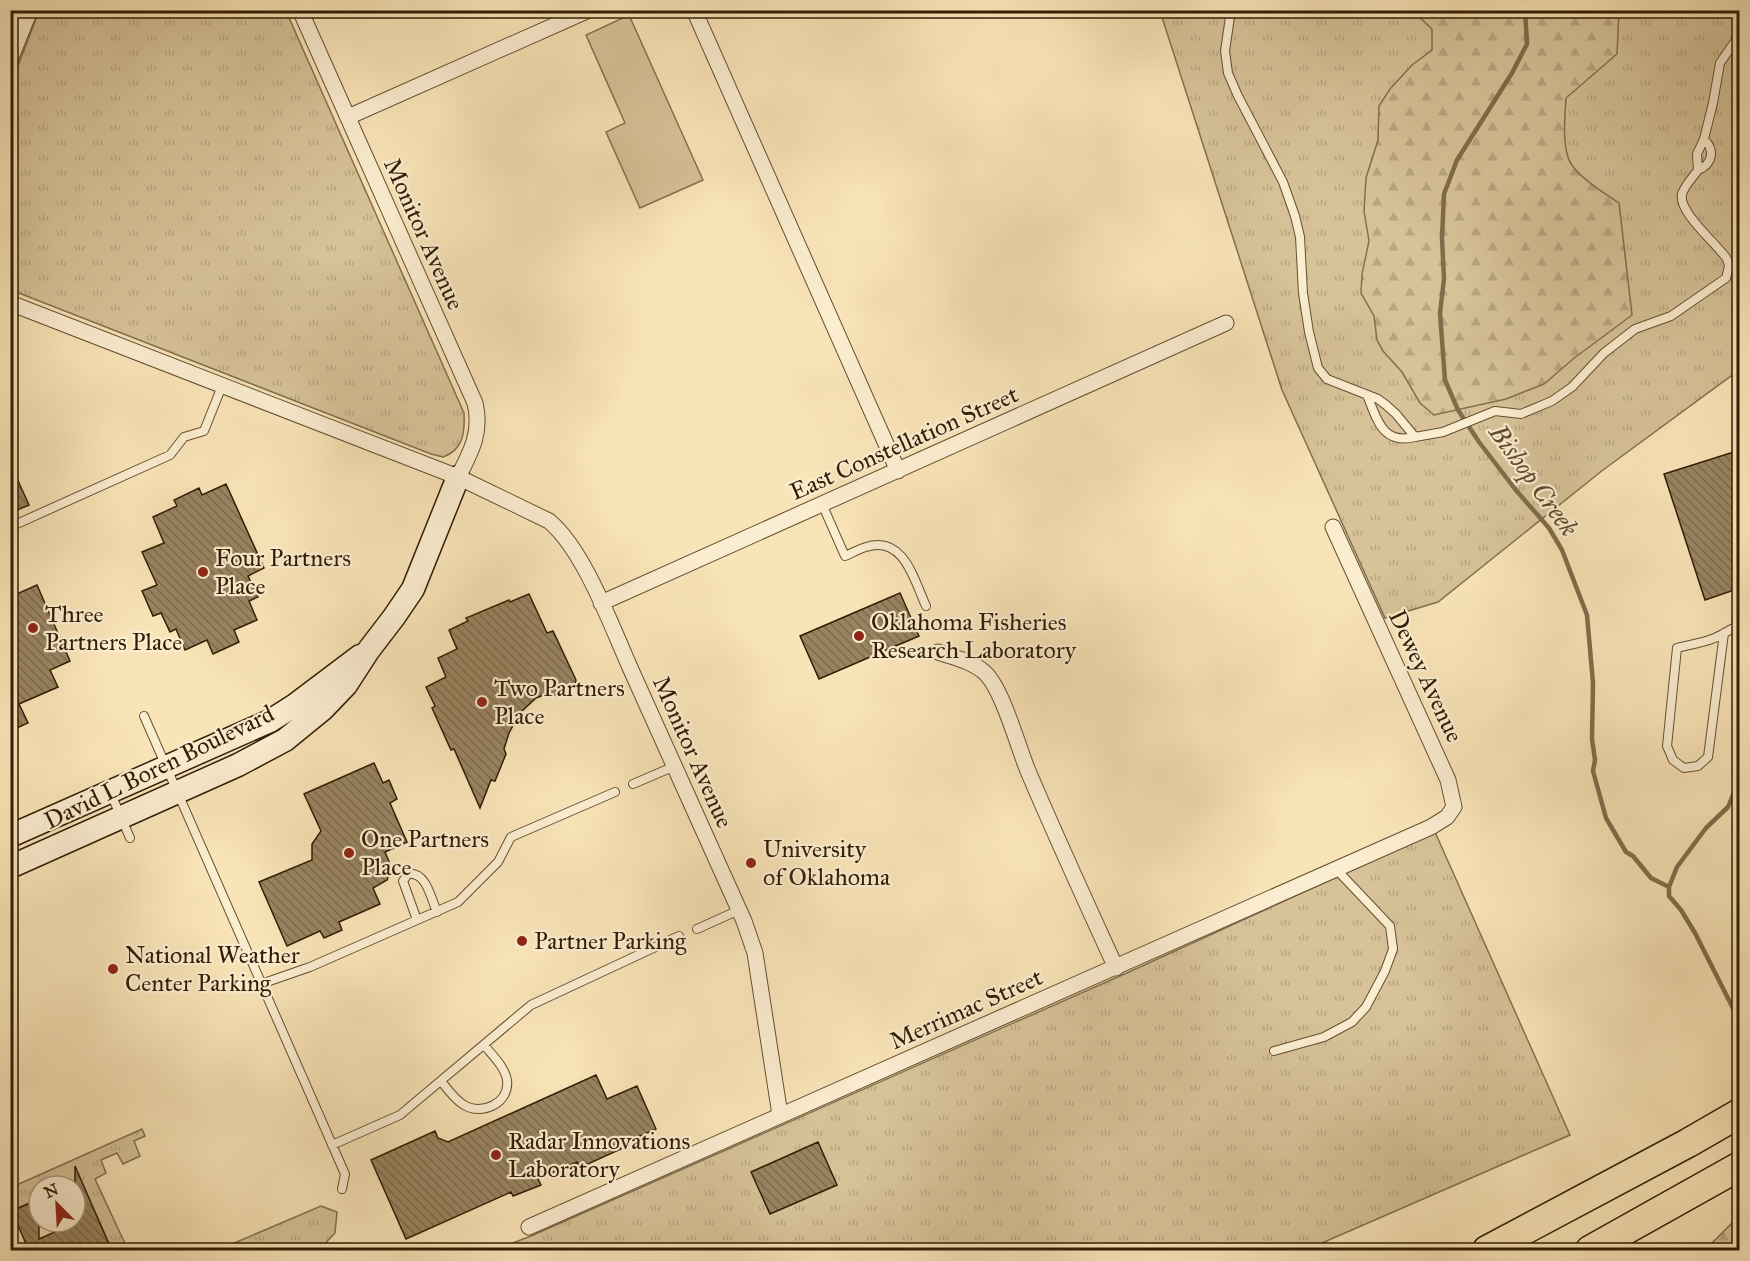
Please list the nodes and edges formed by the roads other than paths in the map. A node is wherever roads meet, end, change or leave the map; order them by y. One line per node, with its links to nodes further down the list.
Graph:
1 (30, 10): 7 (street)
2 (300, 10): 8 (street, Monitor Avenue)
3 (589, 10): 8 (street)
4 (694, 10): 16 (street)
5 (1231, 10): 14 (lane)
6 (1740, 34): 9 (lane)
7 (11, 55)
8 (348, 117): 17 (street, Monitor Avenue)
9 (1704, 139): 10 (lane); 10 (lane)
10 (1698, 170): 15 (lane)
11 (10, 303): 13 (street, Monitor Avenue)
12 (1226, 323): 16 (street, East Constellation Street)
13 (222, 386): 17 (street, Monitor Avenue); 19 (lane)
14 (1367, 395): 15 (lane); 15 (lane)
15 (1414, 437)
16 (897, 471): 18 (street, East Constellation Street)
17 (458, 477): 21 (street, Monitor Avenue); 27 (street, David L Boren Boulevard)
18 (822, 504): 21 (street, East Constellation Street); 22 (lane)
19 (10, 527)
20 (1333, 527): 35 (street, Dewey Avenue)
21 (601, 603): 28 (street, Monitor Avenue)
22 (926, 606)
23 (1740, 625): 24 (lane)
24 (1724, 633): 24 (lane)
25 (938, 652): 44 (street)
26 (144, 716): 29 (lane)
27 (255, 742): 29 (street, David L Boren Boulevard); 33 (street, David L Boren Boulevard)
28 (675, 766): 30 (lane); 39 (street, Monitor Avenue)
29 (167, 768): 31 (street, David L Boren Boulevard); 33 (lane)
30 (633, 784)
31 (110, 792): 34 (lane); 36 (street, David L Boren Boulevard)
32 (615, 792): 40 (lane)
33 (177, 793): 34 (street, David L Boren Boulevard); 45 (lane)
34 (126, 828): 37 (street, David L Boren Boulevard)
35 (1421, 830): 38 (street, Merrimac Street)
36 (10, 836)
37 (10, 867)
38 (1336, 869): 44 (street, Merrimac Street); 47 (lane)
39 (739, 910): 42 (lane); 49 (street, Monitor Avenue)
40 (437, 912): 41 (lane); 41 (lane)
41 (417, 920): 45 (lane)
42 (697, 928)
43 (679, 936): 46 (lane)
44 (1116, 968): 49 (street, Merrimac Street)
45 (261, 984): 51 (lane)
46 (484, 1045): 48 (lane); 48 (lane)
47 (1274, 1051)
48 (441, 1081): 51 (lane)
49 (780, 1115): 54 (street, Merrimac Street)
50 (1735, 1116): 55 (highway)
51 (332, 1145): 53 (lane)
52 (1740, 1166): 56 (highway)
53 (342, 1189)
54 (529, 1227)
55 (1487, 1251)
56 (1590, 1251)

